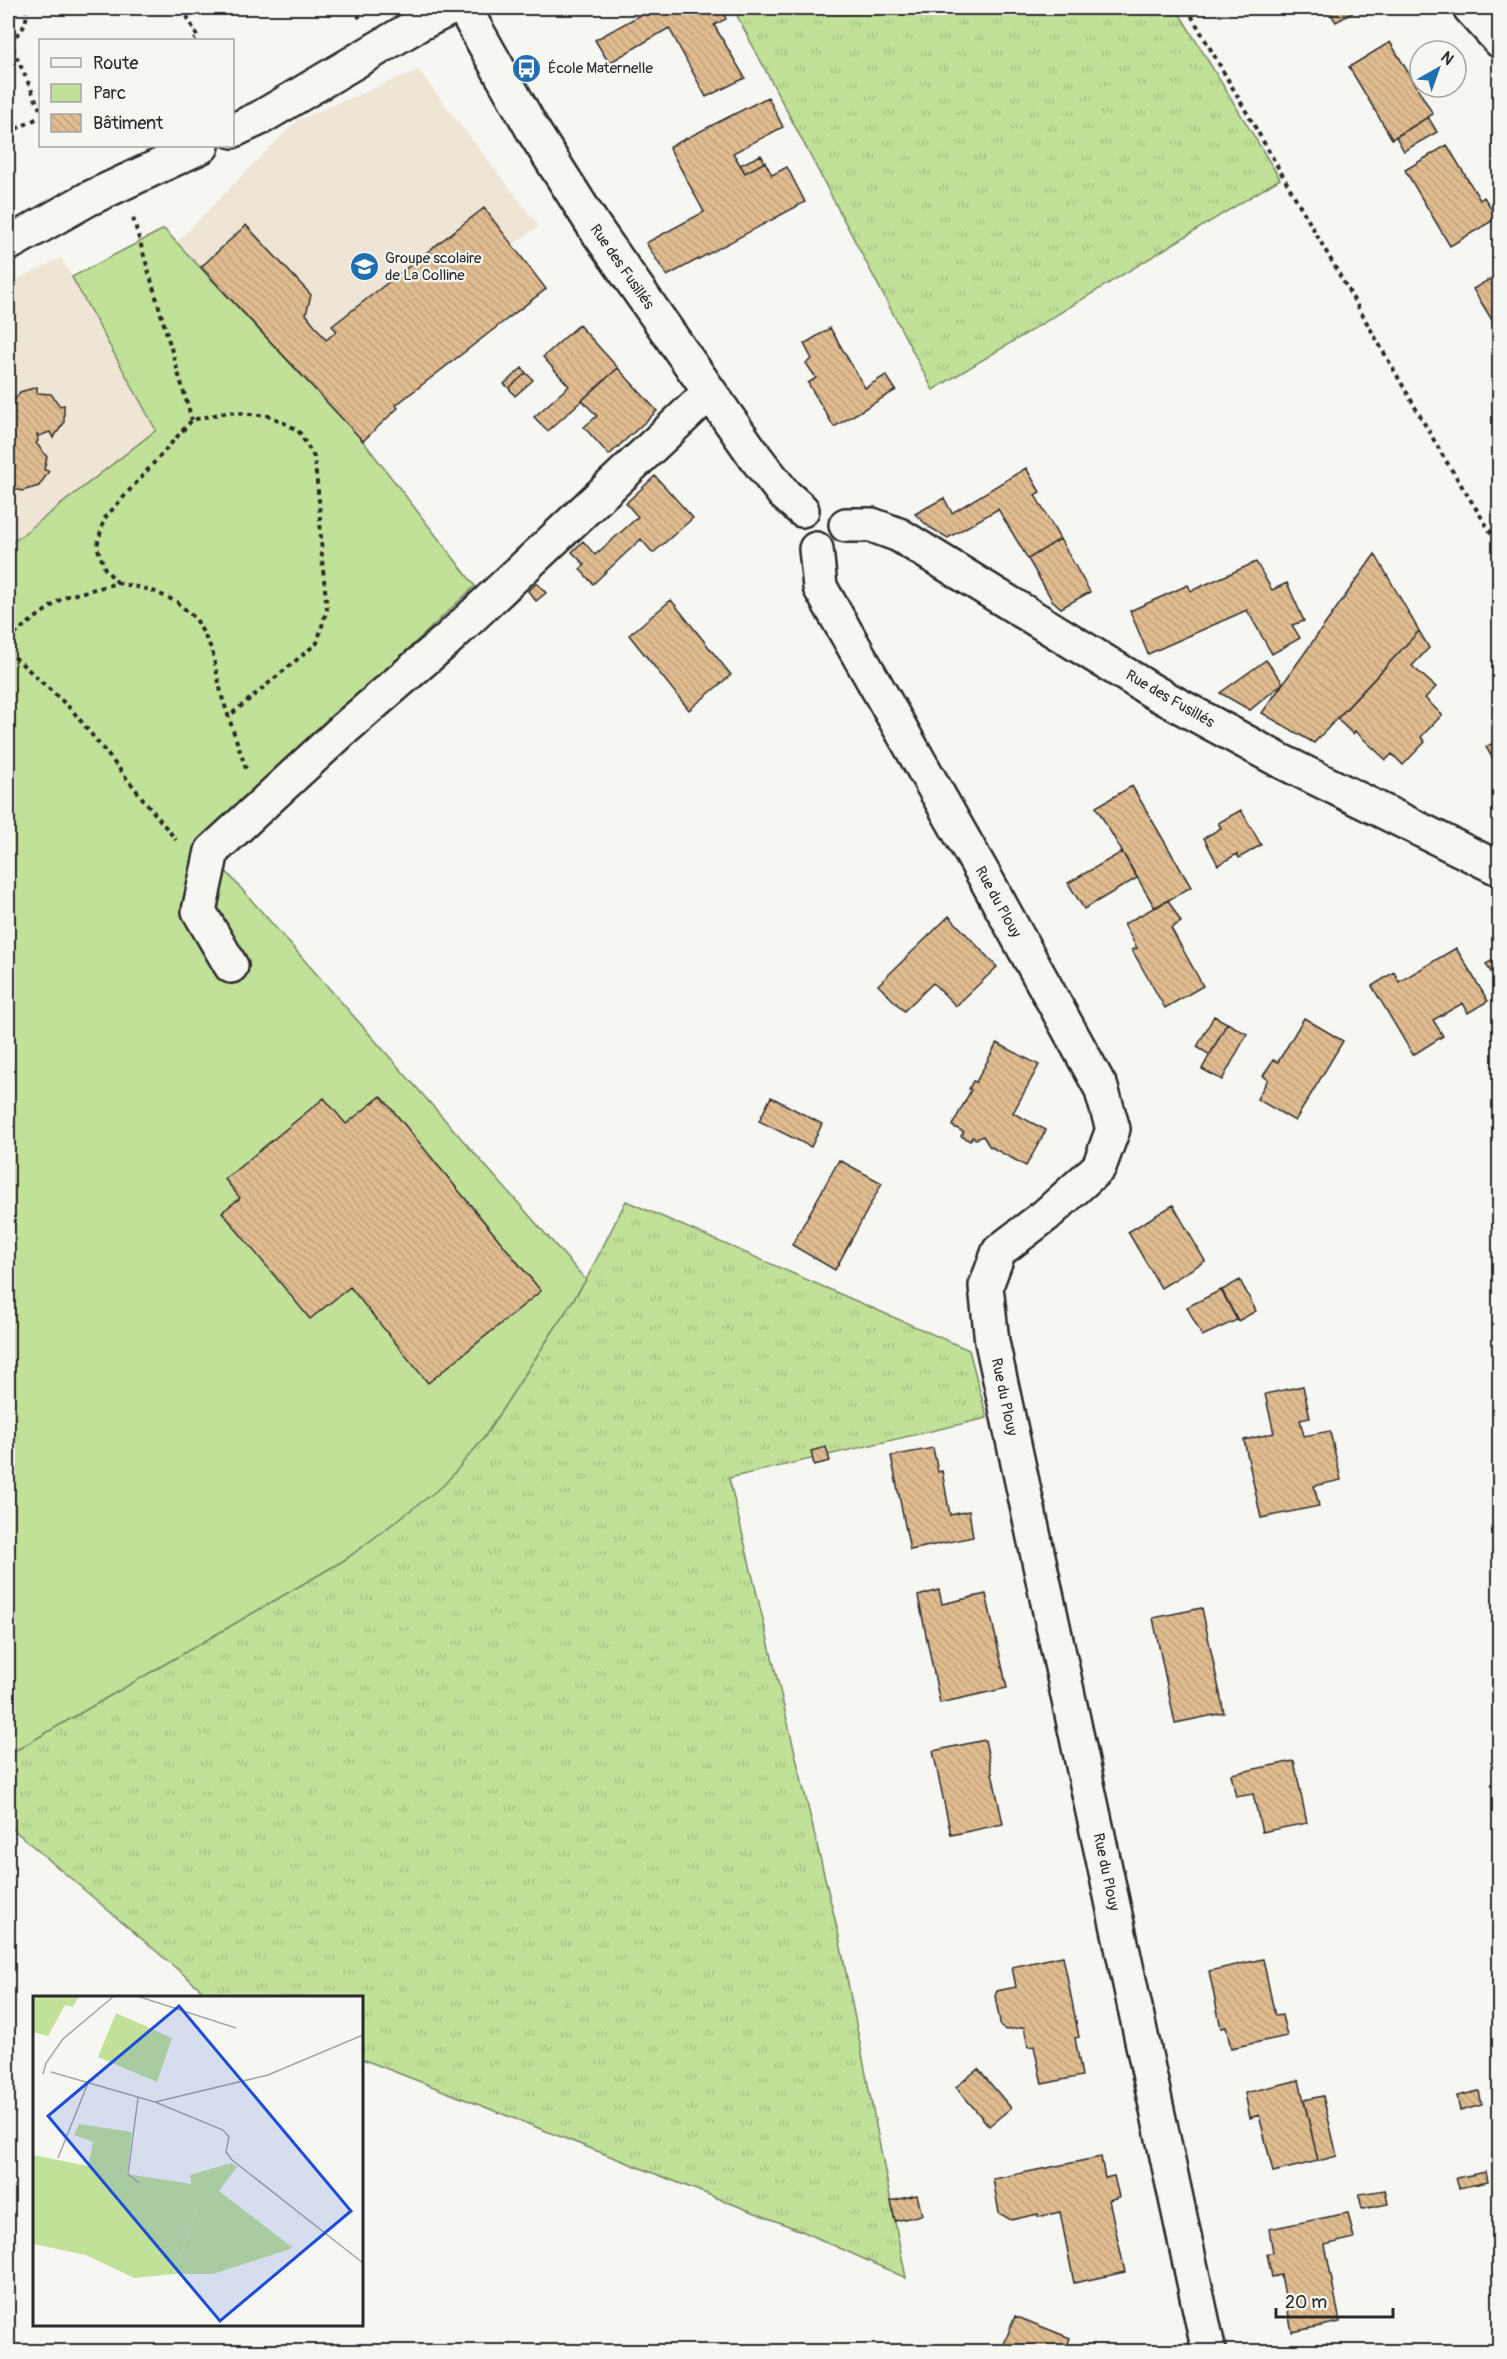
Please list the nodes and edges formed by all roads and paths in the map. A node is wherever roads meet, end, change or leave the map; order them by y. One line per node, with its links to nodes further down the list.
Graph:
1 (26, 8): 8 (path)
2 (183, 8): 7 (path)
3 (451, 8): 12 (street)
4 (464, 8): 17 (street, Rue des Fusillés)
5 (1187, 8): 21 (path)
6 (1470, 8): 9 (street)
7 (196, 39)
8 (8, 40): 10 (path)
9 (1500, 40)
10 (39, 107)
11 (39, 118): 13 (path)
12 (234, 130)
13 (8, 133)
14 (200, 147): 15 (street)
15 (123, 183): 16 (street); 18 (path)
16 (8, 244)
17 (709, 393): 19 (street, Rue des Fusillés); 27 (street)
18 (192, 420): 23 (path); 26 (path)
19 (802, 510): 20 (street); 22 (street)
20 (846, 525): 22 (street); 28 (street, Rue des Fusillés)
21 (1500, 547)
22 (816, 549): 31 (street, Rue du Plouy)
23 (118, 583): 24 (path); 26 (path)
24 (8, 641)
25 (8, 651): 29 (path)
26 (228, 717): 27 (path)
27 (258, 808): 29 (street)
28 (1500, 869)
29 (206, 877): 30 (street)
30 (231, 966)
31 (1209, 2352)

